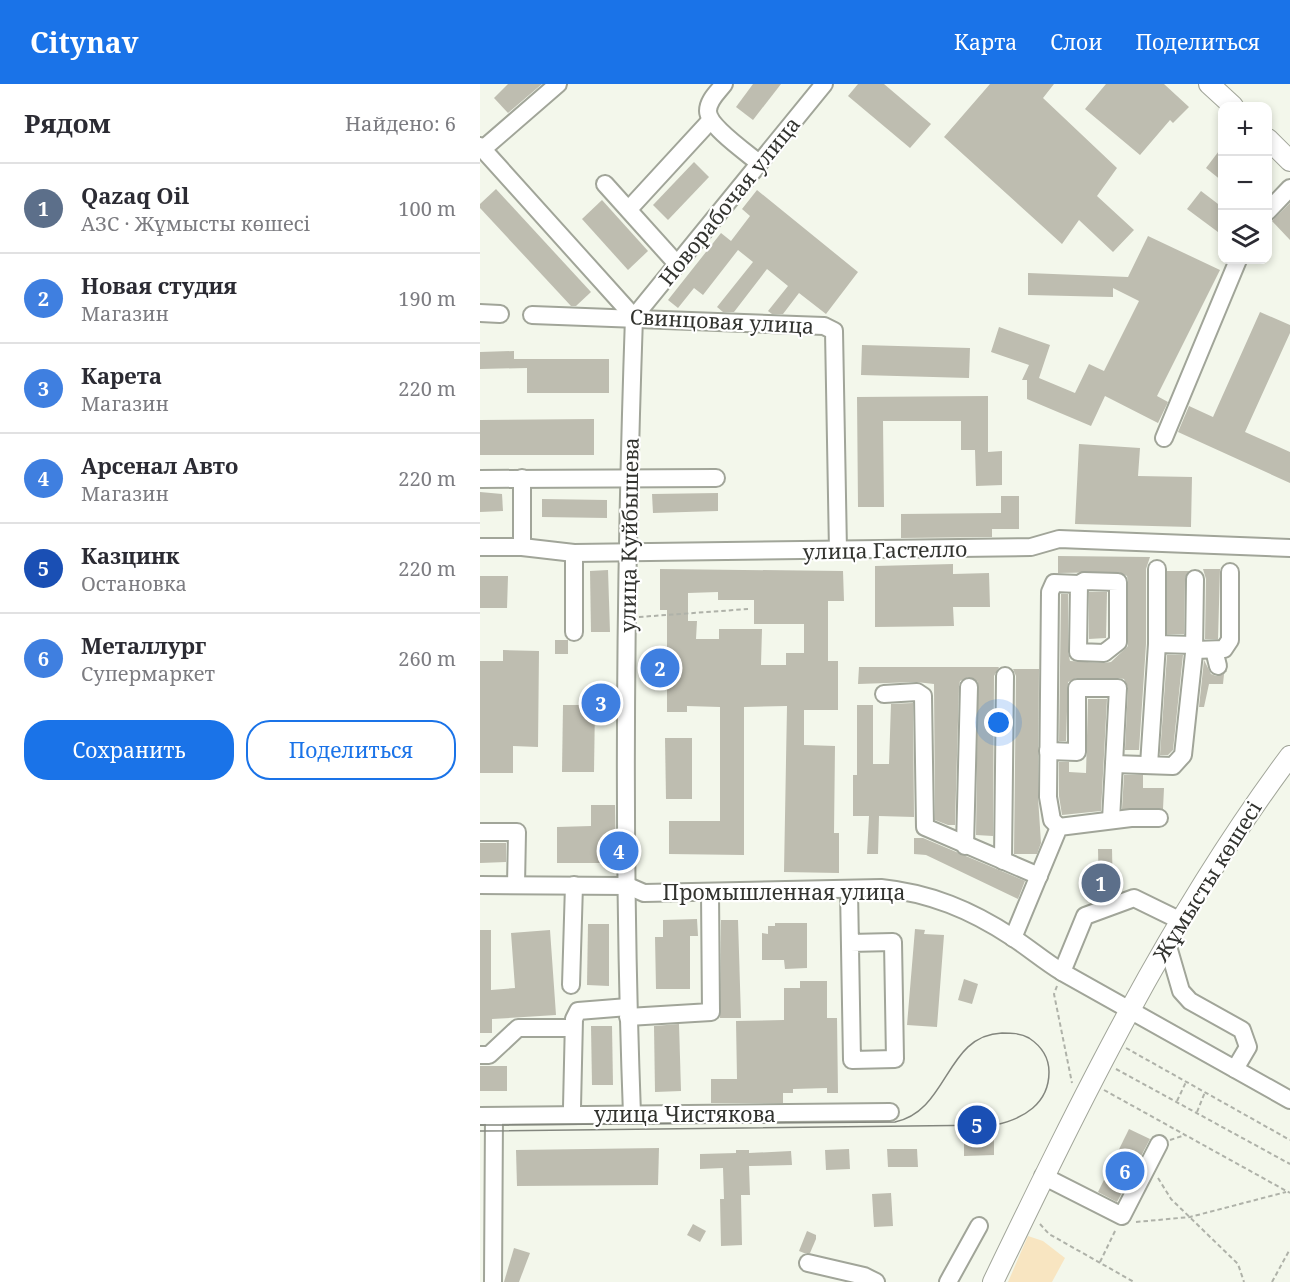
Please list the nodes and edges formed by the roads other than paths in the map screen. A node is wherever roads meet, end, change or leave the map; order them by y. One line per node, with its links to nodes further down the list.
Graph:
1 (558, 84): 8 (street)
2 (724, 84): 6 (street)
3 (824, 84): 10 (street, Новорабочая улица)
4 (1209, 84): 5 (main road)
5 (1229, 102)
6 (710, 121): 10 (street); 13 (street)
7 (1272, 144): 9 (main road)
8 (481, 147): 20 (street)
9 (1290, 161)
10 (759, 163): 15 (street, Новорабочая улица)
11 (605, 184): 13 (street)
12 (1290, 188): 14 (street)
13 (628, 209): 15 (street)
14 (1269, 210)
15 (677, 264): 20 (street, Новорабочая улица)
16 (1236, 264): 21 (street)
17 (480, 313): 18 (street)
18 (500, 314)
19 (532, 315): 20 (street, Свинцовая улица)
20 (634, 317): 25 (street, улица Куйбышева); 29 (street, Свинцовая улица)
21 (1164, 438)
22 (522, 478): 24 (street); 25 (street); 27 (street)
23 (716, 478): 25 (street)
24 (480, 479)
25 (628, 480): 31 (street, улица Куйбышева)
26 (480, 547): 27 (street, улица Гастелло)
27 (522, 547): 30 (street, улица Гастелло)
28 (1290, 548): 29 (street, улица Гастелло)
29 (838, 551): 31 (street, улица Гастелло)
30 (574, 553): 31 (street, улица Гастелло); 36 (street)
31 (629, 553): 58 (street, улица Куйбышева)
32 (1157, 569): 37 (street)
33 (1230, 572): 39 (street)
34 (1195, 579): 38 (street)
35 (1079, 584): 35 (street); 44 (street)
36 (574, 632)
37 (1157, 644): 38 (street); 47 (street)
38 (1194, 647): 39 (street); 47 (street)
39 (1214, 650): 40 (street)
40 (1218, 666)
41 (1005, 676): 53 (street)
42 (969, 687): 52 (street)
43 (884, 694): 52 (street)
44 (1048, 751): 46 (street); 50 (street)
45 (1290, 756): 61 (main road, Жұмысты көшесі)
46 (1114, 764): 47 (street); 49 (street)
47 (1149, 765)
48 (1159, 818): 49 (street)
49 (1111, 820): 50 (street)
50 (1059, 827): 54 (street)
51 (480, 832): 56 (street)
52 (965, 846): 53 (street)
53 (1003, 861): 54 (street)
54 (1039, 876): 62 (street)
55 (480, 885): 56 (street, Промышленная улица)
56 (516, 885): 57 (street, Промышленная улица)
57 (574, 885): 58 (street, Промышленная улица); 66 (street)
58 (628, 886): 60 (street, Промышленная улица); 68 (street, улица Куйбышева)
59 (849, 890): 60 (street, Промышленная улица); 62 (street, Промышленная улица); 63 (street)
60 (711, 892): 68 (street)
61 (1179, 920): 64 (main road, Жұмысты көшесі); 65 (street)
62 (1013, 938): 65 (street, Промышленная улица)
63 (850, 943): 63 (street)
64 (1167, 943): 67 (main road, Жұмысты көшесі); 71 (street)
65 (1062, 972): 67 (street, Промышленная улица)
66 (571, 985)
67 (1130, 1010): 71 (street, Промышленная улица); 78 (main road, Жұмысты көшесі)
68 (628, 1012): 69 (street); 75 (street, улица Куйбышева)
69 (573, 1028): 70 (street); 73 (street)
70 (480, 1055)
71 (1235, 1069): 72 (street, Промышленная улица)
72 (1290, 1100)
73 (572, 1107)
74 (890, 1112): 75 (street, улица Чистякова)
75 (632, 1114): 76 (street, улица Чистякова)
76 (487, 1116): 81 (street)
77 (1159, 1144): 78 (street)
78 (1043, 1176): 84 (main road, Жұмысты көшесі)
79 (979, 1226): 83 (street)
80 (808, 1263): 82 (street)
81 (493, 1282)
82 (876, 1282)
83 (948, 1282)
84 (993, 1282)

